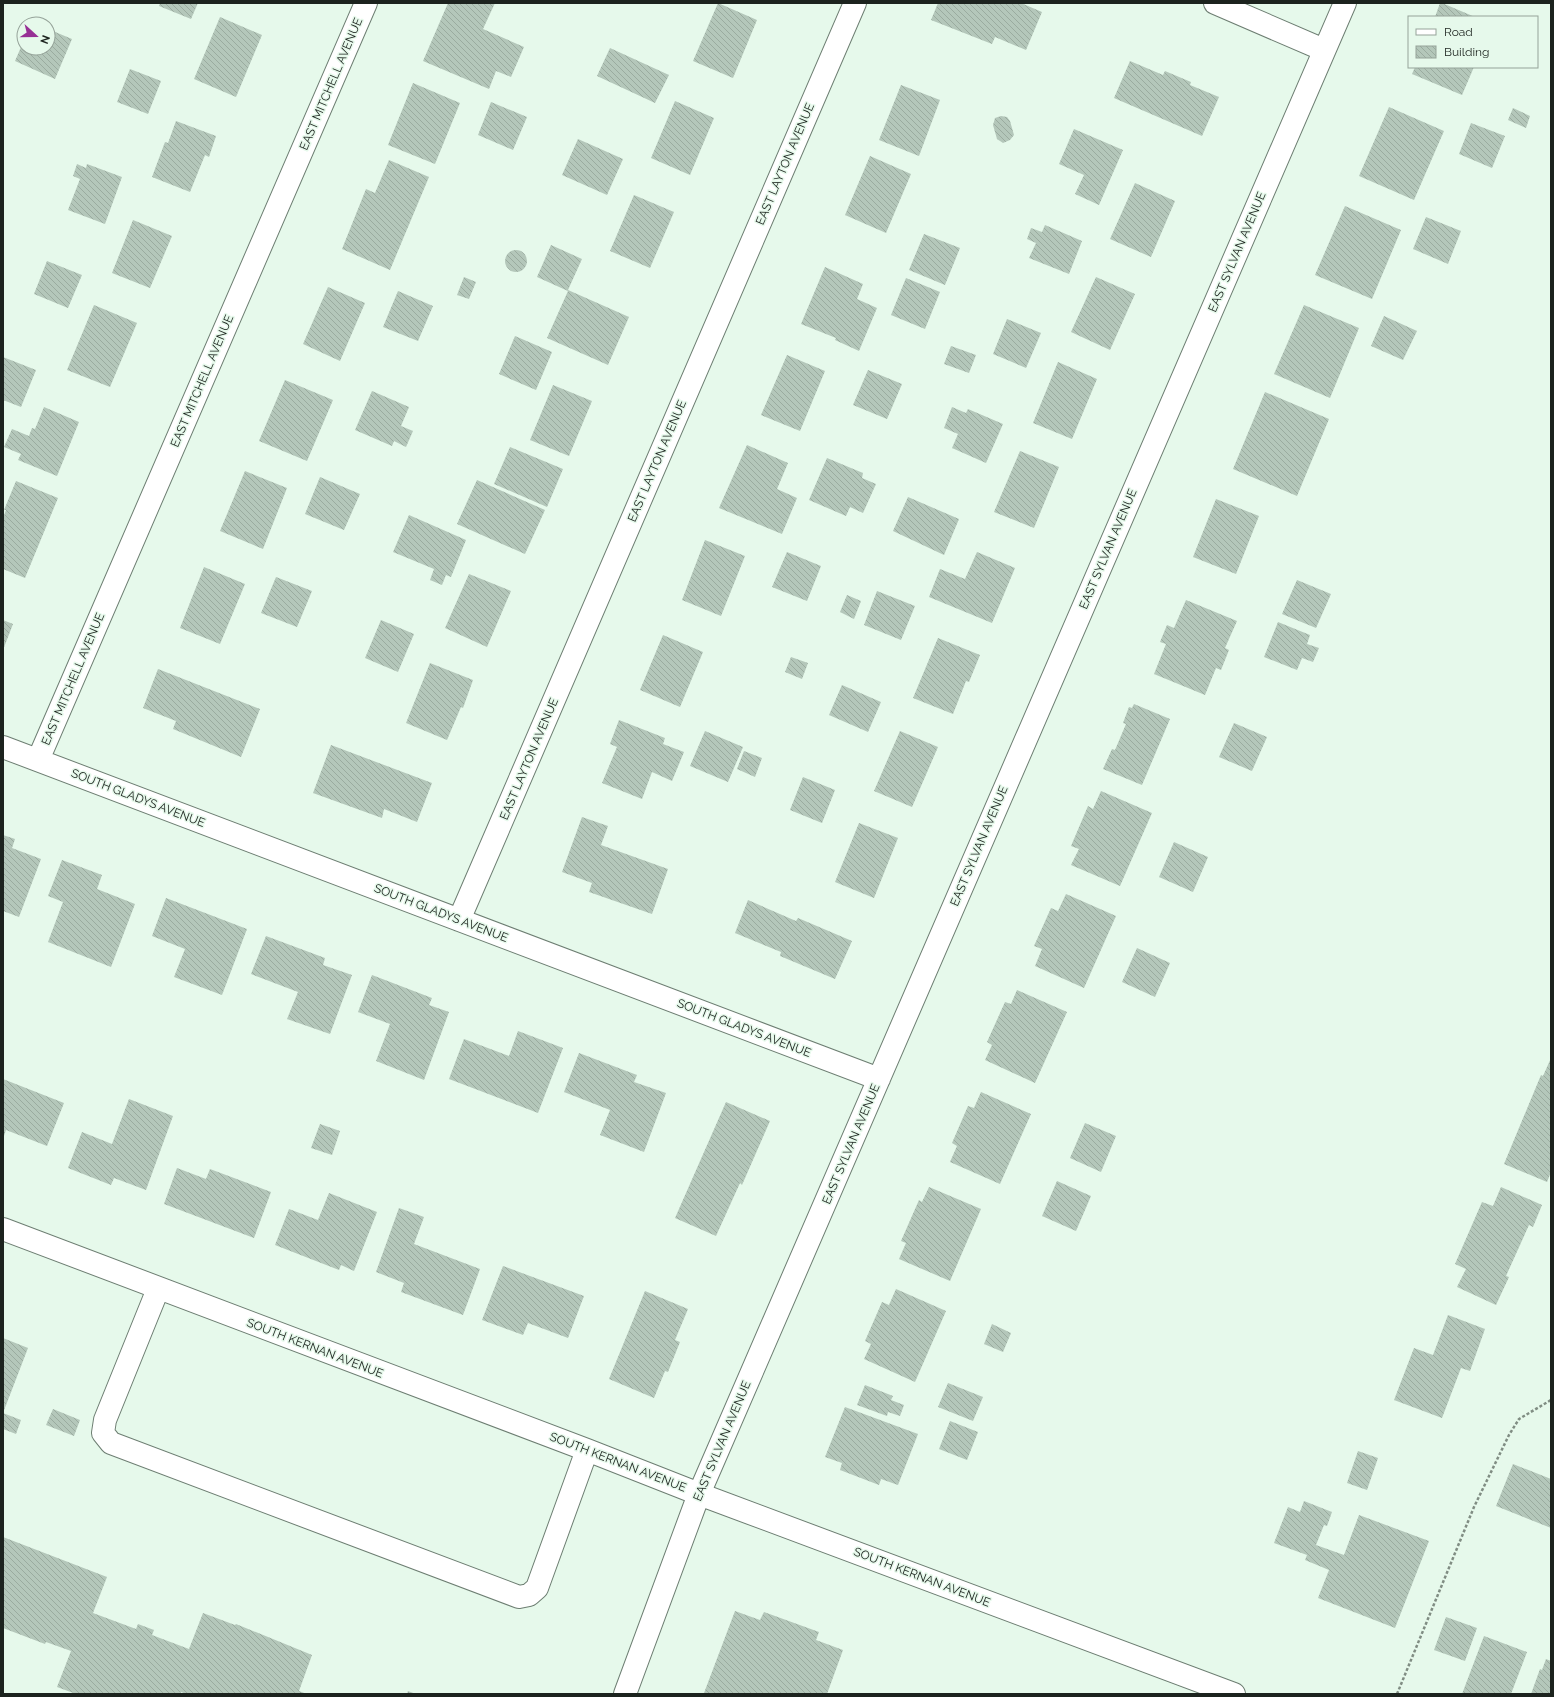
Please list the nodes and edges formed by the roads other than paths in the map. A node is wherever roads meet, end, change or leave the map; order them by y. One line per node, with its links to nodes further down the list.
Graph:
1 (366, 3): 7 (street, EAST MITCHELL AVENUE)
2 (855, 3): 8 (street, EAST LAYTON AVENUE)
3 (1215, 3): 5 (street)
4 (1345, 3): 5 (street, EAST SYLVAN AVENUE)
5 (1324, 50): 9 (street, EAST SYLVAN AVENUE)
6 (3, 747): 7 (street, SOUTH GLADYS AVENUE)
7 (38, 760): 8 (street, SOUTH GLADYS AVENUE)
8 (459, 920): 9 (street, SOUTH GLADYS AVENUE)
9 (879, 1079): 13 (street, EAST SYLVAN AVENUE)
10 (3, 1230): 11 (street, SOUTH KERNAN AVENUE)
11 (158, 1289): 12 (street, SOUTH KERNAN AVENUE); 12 (street)
12 (586, 1450): 13 (street, SOUTH KERNAN AVENUE)
13 (699, 1494): 14 (street, EAST SYLVAN AVENUE); 15 (street, SOUTH KERNAN AVENUE)
14 (625, 1694)
15 (1234, 1694)

